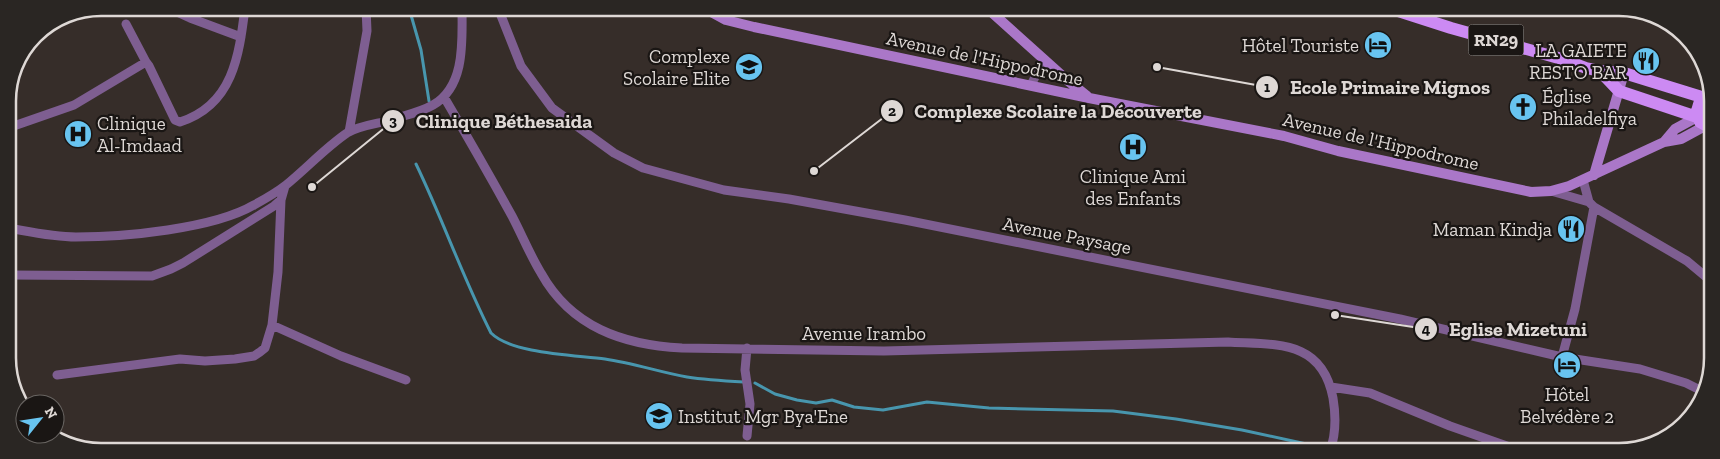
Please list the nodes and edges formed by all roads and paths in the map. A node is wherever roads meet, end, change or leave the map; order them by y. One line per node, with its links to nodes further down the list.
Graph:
1 (186, 16): 10 (street)
2 (244, 16): 10 (street)
3 (366, 16): 25 (street)
4 (462, 16): 18 (street)
5 (501, 16): 37 (street, Avenue Paysage)
6 (719, 16): 15 (street, Avenue de l'Hippodrome)
7 (996, 16): 11 (street)
8 (1415, 16): 13 (main road, RN29)
9 (126, 24): 12 (street)
10 (241, 36): 12 (street)
11 (1044, 59): 15 (street); 19 (street)
12 (146, 62): 22 (street)
13 (1600, 72): 14 (main road, RN29); 16 (main road, RN29)
14 (1624, 73): 16 (street); 17 (main road, RN29)
15 (1032, 85): 19 (street, Avenue de l'Hippodrome)
16 (1618, 91): 23 (main road, RN29); 26 (street)
17 (1703, 96)
18 (444, 97): 25 (street); 36 (street, Avenue Irambo)
19 (1089, 98): 29 (street, Avenue de l'Hippodrome)
20 (1704, 101): 21 (main road)
21 (1704, 120)
22 (16, 125)
23 (1704, 128)
24 (1704, 130): 26 (street, Avenue de l'Hippodrome)
25 (349, 132): 28 (street)
26 (1594, 175): 27 (street, Avenue de l'Hippodrome)
27 (1583, 180): 29 (street, Avenue de l'Hippodrome); 31 (street)
28 (285, 186): 30 (street); 32 (street)
29 (1551, 191): 31 (street)
30 (281, 200): 33 (street); 35 (street)
31 (1591, 204): 34 (street); 37 (street)
32 (16, 229)
33 (16, 275)
34 (1704, 275)
35 (272, 325): 38 (street); 39 (street)
36 (747, 348): 40 (street, Avenue Irambo); 42 (street)
37 (1562, 357): 41 (street, Avenue Paysage)
38 (57, 375)
39 (406, 380)
40 (1331, 387): 43 (street, Avenue Irambo); 44 (street)
41 (1697, 389)
42 (747, 436)
43 (1334, 443)
44 (1491, 443)

